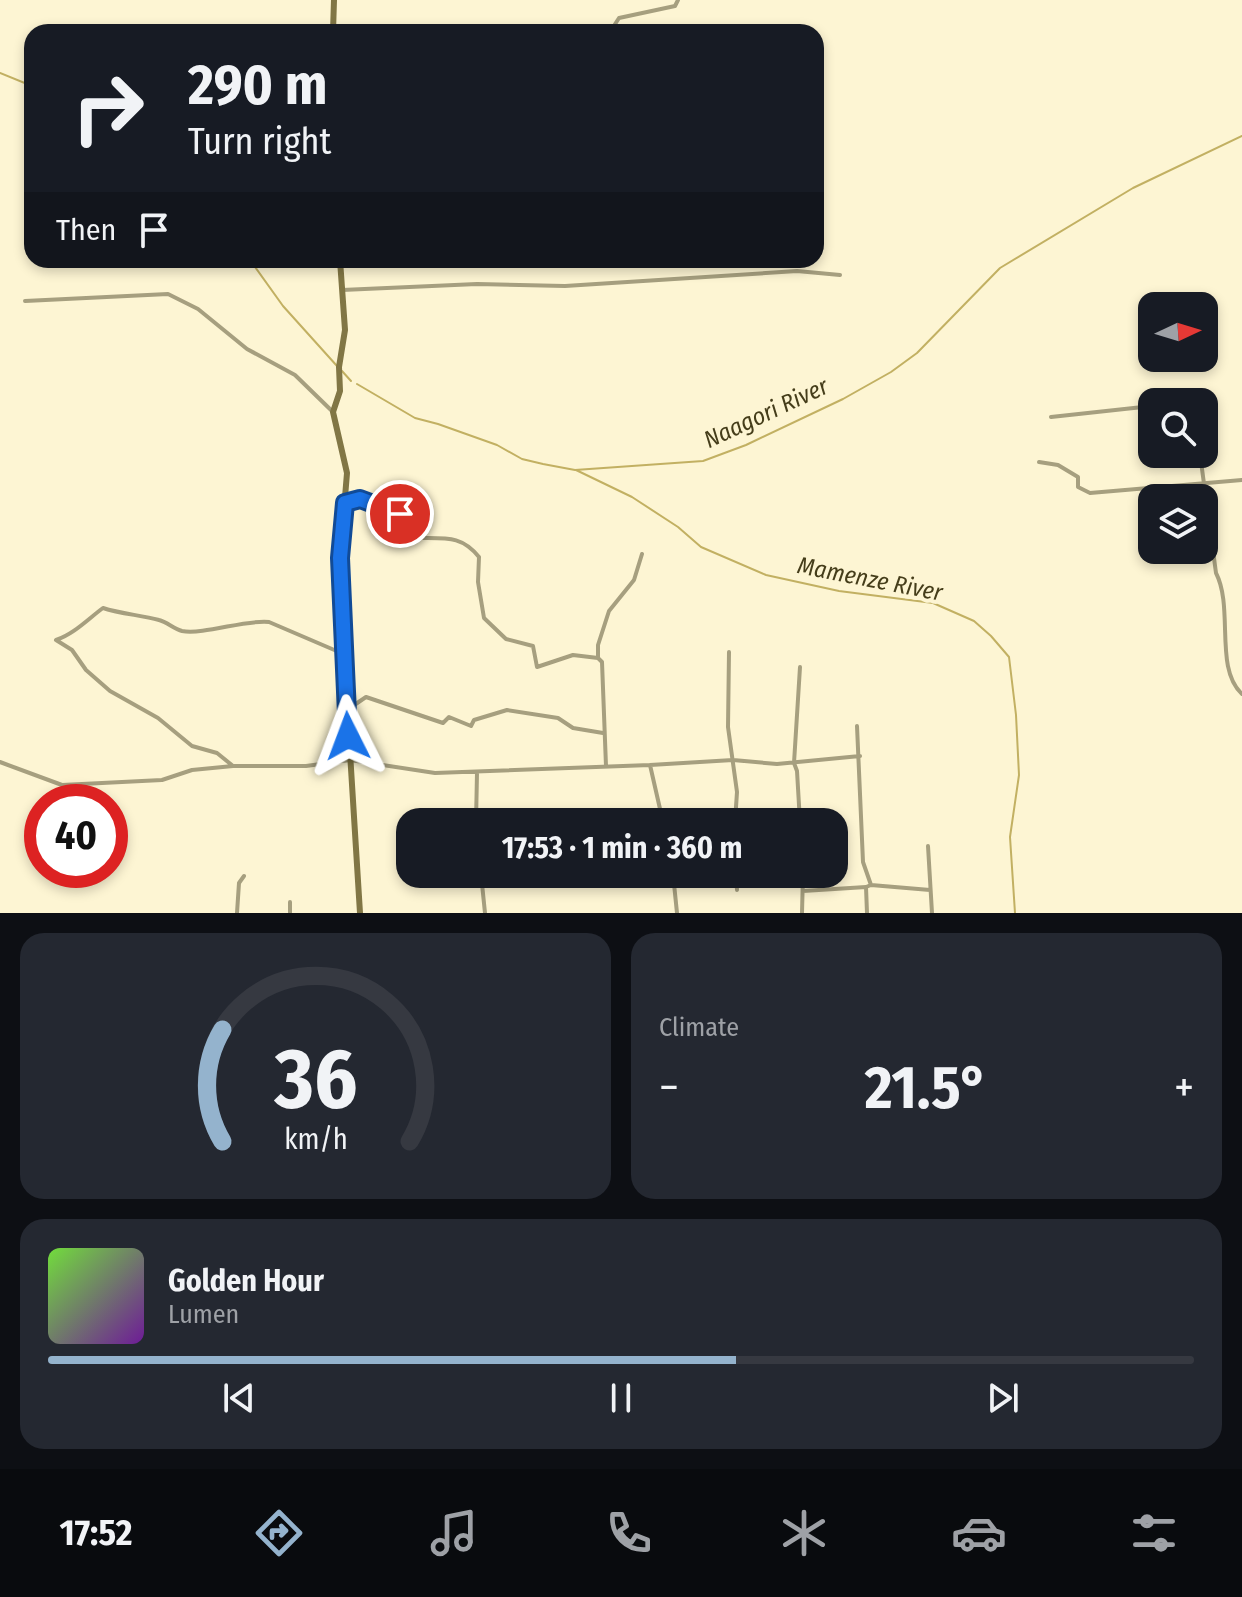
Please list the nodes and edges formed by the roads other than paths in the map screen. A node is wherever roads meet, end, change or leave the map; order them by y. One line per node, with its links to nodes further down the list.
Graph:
1 (334, 0): 3 (street)
2 (678, 0): 4 (street)
3 (333, 24)
4 (615, 24)
5 (340, 268): 7 (street)
6 (840, 275): 7 (street)
7 (339, 290): 10 (street)
8 (25, 301): 10 (street)
9 (1138, 408): 11 (street)
10 (333, 412): 17 (street)
11 (1051, 417)
12 (1039, 462): 16 (street)
13 (1201, 468): 15 (street)
14 (1242, 480): 15 (street)
15 (1203, 484)
16 (1138, 489)
17 (345, 503): 21 (street); 22 (street)
18 (642, 554): 22 (street)
19 (1215, 564): 24 (street)
20 (729, 652): 30 (street)
21 (346, 655): 25 (street); 34 (street)
22 (598, 658): 27 (street)
23 (800, 667): 32 (street)
24 (1242, 694)
25 (346, 711): 27 (street); 29 (street)
26 (857, 726): 28 (street)
27 (603, 733): 35 (street)
28 (860, 756): 32 (street); 43 (street)
29 (350, 760): 34 (street); 36 (street); 51 (street)
30 (733, 760): 32 (street); 33 (street); 39 (street)
31 (0, 762): 34 (street)
32 (794, 763): 40 (street)
33 (650, 765): 35 (street); 38 (street)
34 (233, 766)
35 (606, 766): 36 (street)
36 (477, 773): 37 (street)
37 (476, 808)
38 (660, 808)
39 (736, 808)
40 (799, 808)
41 (928, 846): 46 (street)
42 (244, 876): 49 (street)
43 (869, 886): 46 (street); 47 (street); 55 (street)
44 (482, 888): 52 (street)
45 (674, 888): 53 (street)
46 (930, 890): 56 (street)
47 (803, 891): 54 (street)
48 (290, 902): 50 (street)
49 (237, 913)
50 (290, 913)
51 (360, 913)
52 (485, 913)
53 (677, 913)
54 (802, 913)
55 (867, 913)
56 (932, 913)

